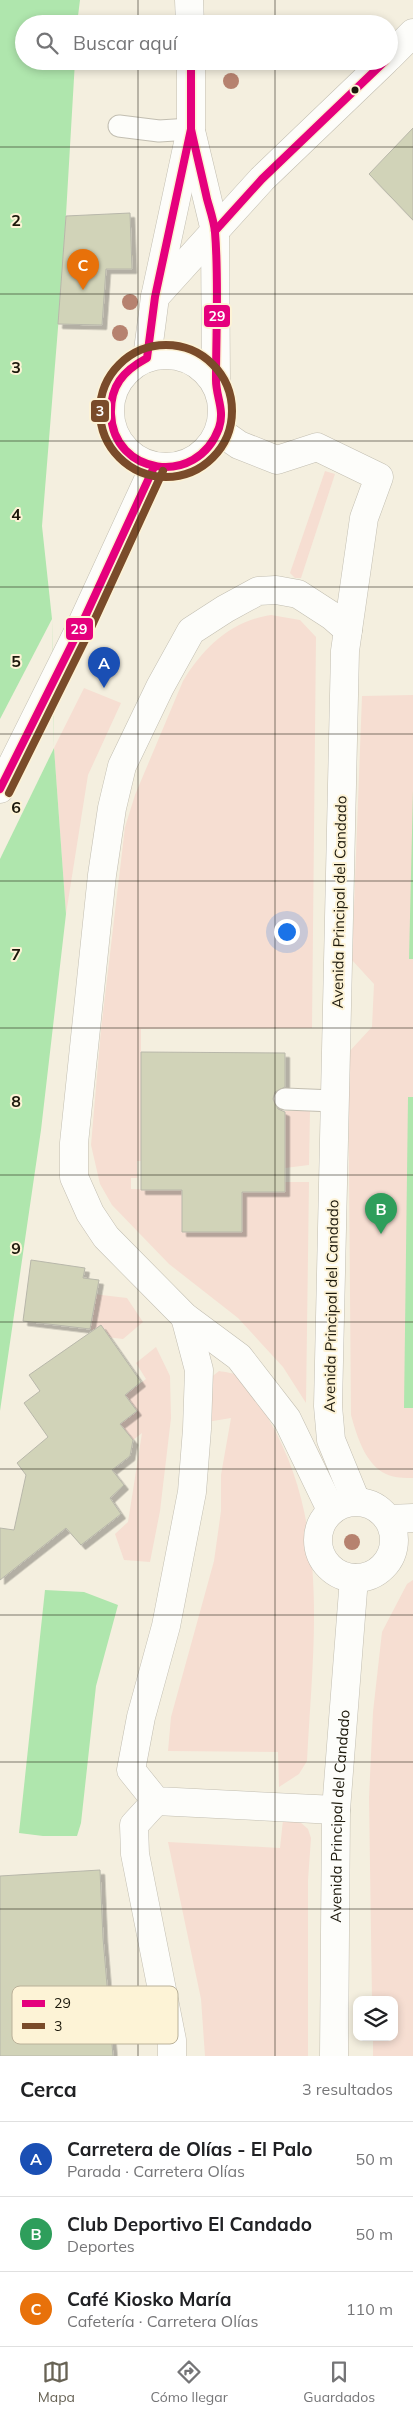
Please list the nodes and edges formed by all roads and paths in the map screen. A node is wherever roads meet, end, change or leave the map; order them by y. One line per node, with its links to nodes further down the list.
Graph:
1 (189, 0): 2 (street)
2 (190, 15)
3 (413, 33): 4 (street)
4 (398, 48)
5 (191, 70): 8 (street)
6 (376, 70): 9 (street)
7 (119, 126): 8 (lane)
8 (191, 129): 9 (street); 10 (street)
9 (215, 230): 10 (street); 12 (street)
10 (155, 297): 11 (street)
11 (148, 358): 12 (street); 14 (street)
12 (216, 384): 13 (street)
13 (219, 431): 14 (street); 15 (street, Avenida Principal del Candado)
14 (154, 467): 16 (street)
15 (348, 630): 18 (street, Avenida Principal del Candado); 19 (street)
16 (0, 790)
17 (285, 1099): 18 (lane)
18 (334, 1101): 20 (street, Avenida Principal del Candado)
19 (185, 1317): 21 (street); 24 (street)
20 (356, 1501): 21 (street); 22 (street)
21 (331, 1510): 23 (street)
22 (401, 1518): 23 (street)
23 (354, 1578): 25 (street, Avenida Principal del Candado)
24 (156, 1802): 25 (street); 26 (street)
25 (336, 1810): 27 (street, Avenida Principal del Candado)
26 (161, 1986)
27 (334, 2056)

